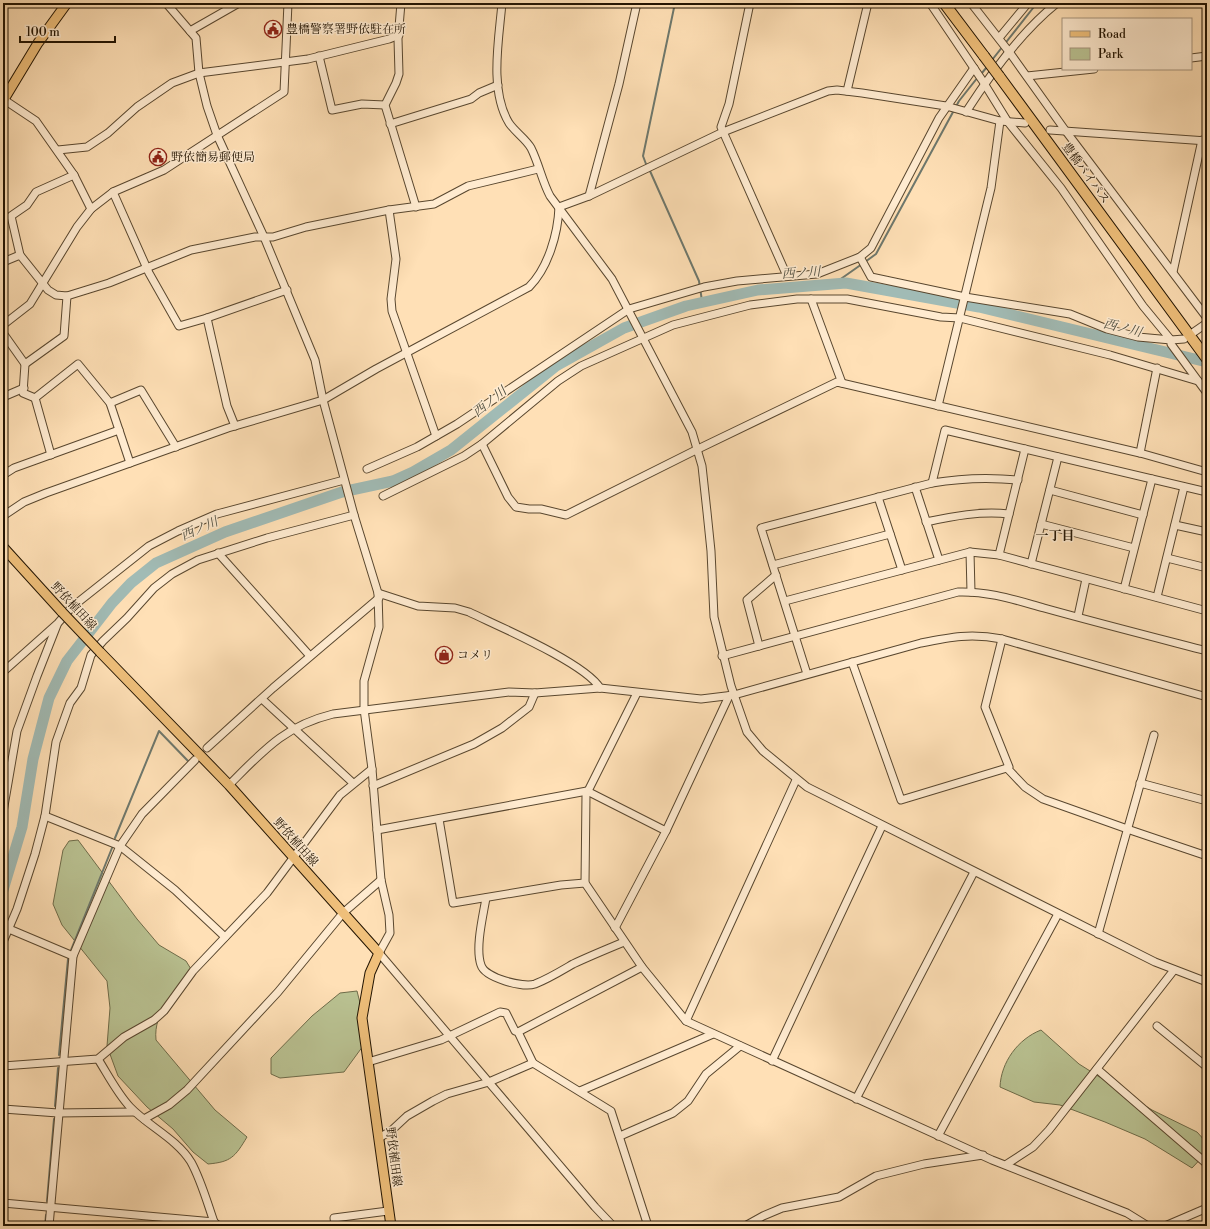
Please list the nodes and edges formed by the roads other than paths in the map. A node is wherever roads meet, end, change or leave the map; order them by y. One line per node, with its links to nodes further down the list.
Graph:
1 (67, 3): 30 (main road)
2 (166, 3): 15 (street)
3 (239, 3): 15 (street)
4 (288, 3): 22 (street)
5 (401, 3): 16 (street)
6 (502, 3): 28 (street)
7 (637, 3): 47 (street)
8 (750, 3): 40 (street)
9 (868, 3): 29 (street)
10 (930, 3): 23 (street)
11 (944, 3): 76 (highway, 豊橋バイパス, bridge)
12 (971, 3): 17 (street)
13 (1028, 3): 17 (street)
14 (1057, 3): 18 (street)
15 (190, 31): 25 (street)
16 (400, 35): 19 (street); 31 (street)
17 (1000, 40): 18 (street)
18 (1009, 51): 26 (street); 27 (street)
19 (319, 56): 22 (street); 31 (street)
20 (1207, 56): 21 (street)
21 (1192, 58)
22 (286, 63): 25 (street); 41 (street)
23 (975, 70): 27 (street); 32 (street)
24 (1084, 70): 26 (street)
25 (199, 73): 41 (street); 43 (street)
26 (1027, 76): 39 (street)
27 (984, 82): 33 (street); 35 (street)
28 (498, 85): 37 (street); 44 (street)
29 (847, 91): 32 (street); 40 (street)
30 (3, 99): 43 (street)
31 (385, 104): 37 (street)
32 (948, 106): 33 (street); 54 (street)
33 (964, 111): 34 (street)
34 (1000, 121): 35 (street); 62 (street)
35 (1008, 122): 36 (street); 74 (street)
36 (1025, 123)
37 (390, 124): 48 (street)
38 (1050, 130): 39 (street)
39 (1065, 130): 42 (street); 57 (street)
40 (723, 132): 47 (street); 58 (street)
41 (217, 135): 46 (street); 52 (street)
42 (1204, 141): 57 (street)
43 (58, 150): 45 (street)
44 (538, 169): 48 (street); 49 (street)
45 (74, 175): 50 (street); 53 (street)
46 (113, 192): 50 (street); 56 (street)
47 (589, 196): 49 (street)
48 (416, 207): 51 (street)
49 (559, 207): 64 (street); 75 (street)
50 (91, 209): 59 (street)
51 (389, 210): 52 (street); 75 (street)
52 (264, 237): 56 (street); 60 (street)
53 (20, 255): 55 (street); 59 (street)
54 (860, 258): 58 (street); 62 (street)
55 (3, 262)
56 (147, 266): 61 (street); 65 (street)
57 (1173, 272): 67 (street)
58 (787, 276): 64 (street)
59 (43, 284): 61 (street); 68 (street)
60 (286, 290): 65 (street); 85 (street)
61 (67, 296): 77 (street)
62 (964, 298): 66 (street); 74 (street)
63 (811, 299): 66 (street); 72 (street); 80 (street)
64 (629, 309): 72 (street); 90 (street)
65 (207, 318): 88 (street)
66 (960, 318): 78 (street); 87 (street)
67 (1207, 318)
68 (4, 321)
69 (1207, 323): 70 (street)
70 (1194, 332)
71 (3, 333): 77 (street)
72 (642, 339): 91 (street); 93 (street)
73 (1184, 339): 74 (street)
74 (1171, 342): 79 (street)
75 (407, 352): 85 (street); 90 (street)
76 (1205, 355)
77 (25, 364): 81 (street)
78 (1157, 368): 79 (street); 95 (street)
79 (1197, 379): 82 (street)
80 (842, 383): 87 (street); 93 (street)
81 (24, 388): 83 (street); 84 (street)
82 (1207, 393)
83 (3, 397)
84 (35, 398): 86 (street); 96 (street)
85 (323, 400): 88 (street); 103 (street)
86 (110, 403): 89 (street); 92 (street)
87 (938, 406): 95 (street)
88 (235, 426): 92 (street)
89 (119, 430): 96 (street); 98 (street)
90 (436, 436): 99 (street)
91 (482, 444): 93 (street); 110 (street)
92 (176, 447): 98 (street)
93 (698, 449): 147 (street)
94 (1025, 449): 97 (street); 104 (street); 105 (street)
95 (1140, 453): 100 (street)
96 (51, 455): 101 (street)
97 (1058, 457): 102 (street); 108 (street)
98 (130, 463): 115 (street)
99 (367, 469)
100 (1207, 472)
101 (3, 475)
102 (1152, 479): 107 (street); 114 (street)
103 (344, 480): 113 (street); 141 (street)
104 (1018, 480): 105 (street); 112 (street)
105 (932, 483): 106 (street)
106 (915, 487): 111 (street); 116 (street)
107 (1184, 487): 109 (street); 118 (street)
108 (1050, 490): 114 (street); 117 (street)
109 (1207, 492)
110 (383, 496)
111 (878, 497): 120 (street); 129 (street)
112 (1009, 514): 116 (street); 125 (street)
113 (354, 515): 124 (street); 136 (street)
114 (1143, 515): 122 (street)
115 (3, 516)
116 (926, 522): 127 (street)
117 (1041, 524): 122 (street); 128 (street)
118 (1175, 525): 119 (street); 126 (street)
119 (1207, 532)
120 (890, 534): 129 (street); 131 (street)
121 (3, 547): 167 (main road, 野依植田線, bridge)
122 (1134, 548): 134 (street)
123 (970, 552): 125 (street); 127 (street); 135 (street)
124 (218, 553): 146 (street); 172 (street)
125 (1000, 556): 128 (street)
126 (1167, 558): 130 (street); 137 (street)
127 (939, 560): 131 (street)
128 (1031, 564): 133 (street)
129 (773, 565): 132 (street)
130 (1207, 568)
131 (902, 570): 138 (street)
132 (776, 575): 138 (street); 144 (street)
133 (1086, 579): 134 (street); 140 (street)
134 (1124, 589): 137 (street)
135 (971, 592): 140 (street); 142 (street)
136 (378, 595): 146 (street); 151 (street); 157 (street)
137 (1157, 597): 139 (street)
138 (785, 602): 142 (street)
139 (1207, 611)
140 (1078, 616): 145 (street)
141 (58, 623): 149 (street); 171 (street)
142 (796, 637): 144 (street); 150 (street)
143 (1002, 639): 148 (street); 155 (street); 162 (street)
144 (759, 646): 147 (street)
145 (1207, 651)
146 (310, 656): 156 (street)
147 (722, 656): 154 (street)
148 (852, 662): 150 (street); 162 (street)
149 (3, 672)
150 (807, 674): 154 (street)
151 (600, 688): 152 (street); 153 (street)
152 (535, 693): 157 (street); 168 (street)
153 (637, 693): 154 (street); 169 (street)
154 (732, 696): 164 (street); 177 (street)
155 (1207, 697)
156 (262, 699): 158 (street); 160 (street)
157 (364, 709): 158 (street); 163 (street)
158 (294, 728): 165 (street); 167 (street)
159 (1154, 735): 166 (street)
160 (207, 748)
161 (195, 760): 178 (street)
162 (1007, 768): 175 (street)
163 (372, 769): 165 (street); 168 (street)
164 (796, 780): 174 (street); 198 (street)
165 (353, 783): 179 (street)
166 (1140, 783): 170 (street); 175 (street)
167 (229, 784): 179 (main road, 野依植田線)
168 (373, 786): 176 (street)
169 (587, 791): 173 (street); 177 (street); 183 (street)
170 (1207, 801)
171 (3, 812)
172 (45, 816): 178 (street); 188 (street)
173 (439, 819): 176 (street); 184 (street)
174 (882, 826): 181 (street); 206 (street)
175 (1126, 829): 180 (street); 189 (street)
176 (377, 830): 182 (street)
177 (666, 830): 187 (street)
178 (120, 846): 190 (street); 194 (street)
179 (293, 856): 185 (main road, 野依植田線); 190 (street)
180 (1207, 856)
181 (974, 872): 186 (street); 214 (street)
182 (381, 880): 185 (street); 193 (street)
183 (585, 883): 184 (street); 187 (street)
184 (486, 898): 192 (street)
185 (343, 913): 193 (main road, 野依植田線); 218 (street)
186 (1058, 914): 189 (street); 220 (street)
187 (615, 928): 192 (street)
188 (9, 929): 191 (street); 194 (street)
189 (1098, 934): 196 (street)
190 (225, 937): 204 (street)
191 (3, 942)
192 (624, 942): 195 (street)
193 (379, 953): 202 (street); 207 (main road, 野依植田線)
194 (73, 956): 205 (street)
195 (642, 968): 198 (street); 200 (street)
196 (1174, 970): 197 (street); 211 (street)
197 (1207, 982)
198 (686, 1021): 201 (street)
199 (1157, 1026): 210 (street)
200 (518, 1032): 202 (street); 208 (street)
201 (713, 1034): 203 (street); 213 (street)
202 (450, 1037): 207 (street); 212 (street)
203 (740, 1046): 206 (street); 219 (street)
204 (98, 1059): 205 (street); 216 (street)
205 (63, 1061): 209 (street); 217 (street)
206 (772, 1061): 214 (street)
207 (368, 1062): 221 (main road, 野依植田線)
208 (533, 1063): 212 (street); 213 (street)
209 (3, 1066)
210 (1207, 1067)
211 (1097, 1069): 223 (street); 224 (street)
212 (489, 1082): 221 (street); 233 (street)
213 (580, 1091): 219 (street)
214 (856, 1099): 220 (street)
215 (3, 1109): 217 (street)
216 (134, 1112): 217 (street); 218 (street)
217 (58, 1113): 226 (street)
218 (144, 1119): 229 (street)
219 (620, 1136): 234 (street)
220 (938, 1136): 222 (street)
221 (379, 1138): 228 (main road, 野依植田線)
222 (983, 1155): 223 (street); 235 (street)
223 (1007, 1164): 236 (street)
224 (1207, 1164)
225 (3, 1203): 226 (street)
226 (50, 1207): 229 (street); 230 (street)
227 (1207, 1208): 237 (street)
228 (388, 1211): 231 (street); 232 (main road, 野依植田線)
229 (217, 1224)
230 (49, 1226)
231 (335, 1226)
232 (391, 1226)
233 (613, 1226)
234 (648, 1226)
235 (745, 1226)
236 (1148, 1226)
237 (1165, 1226)

